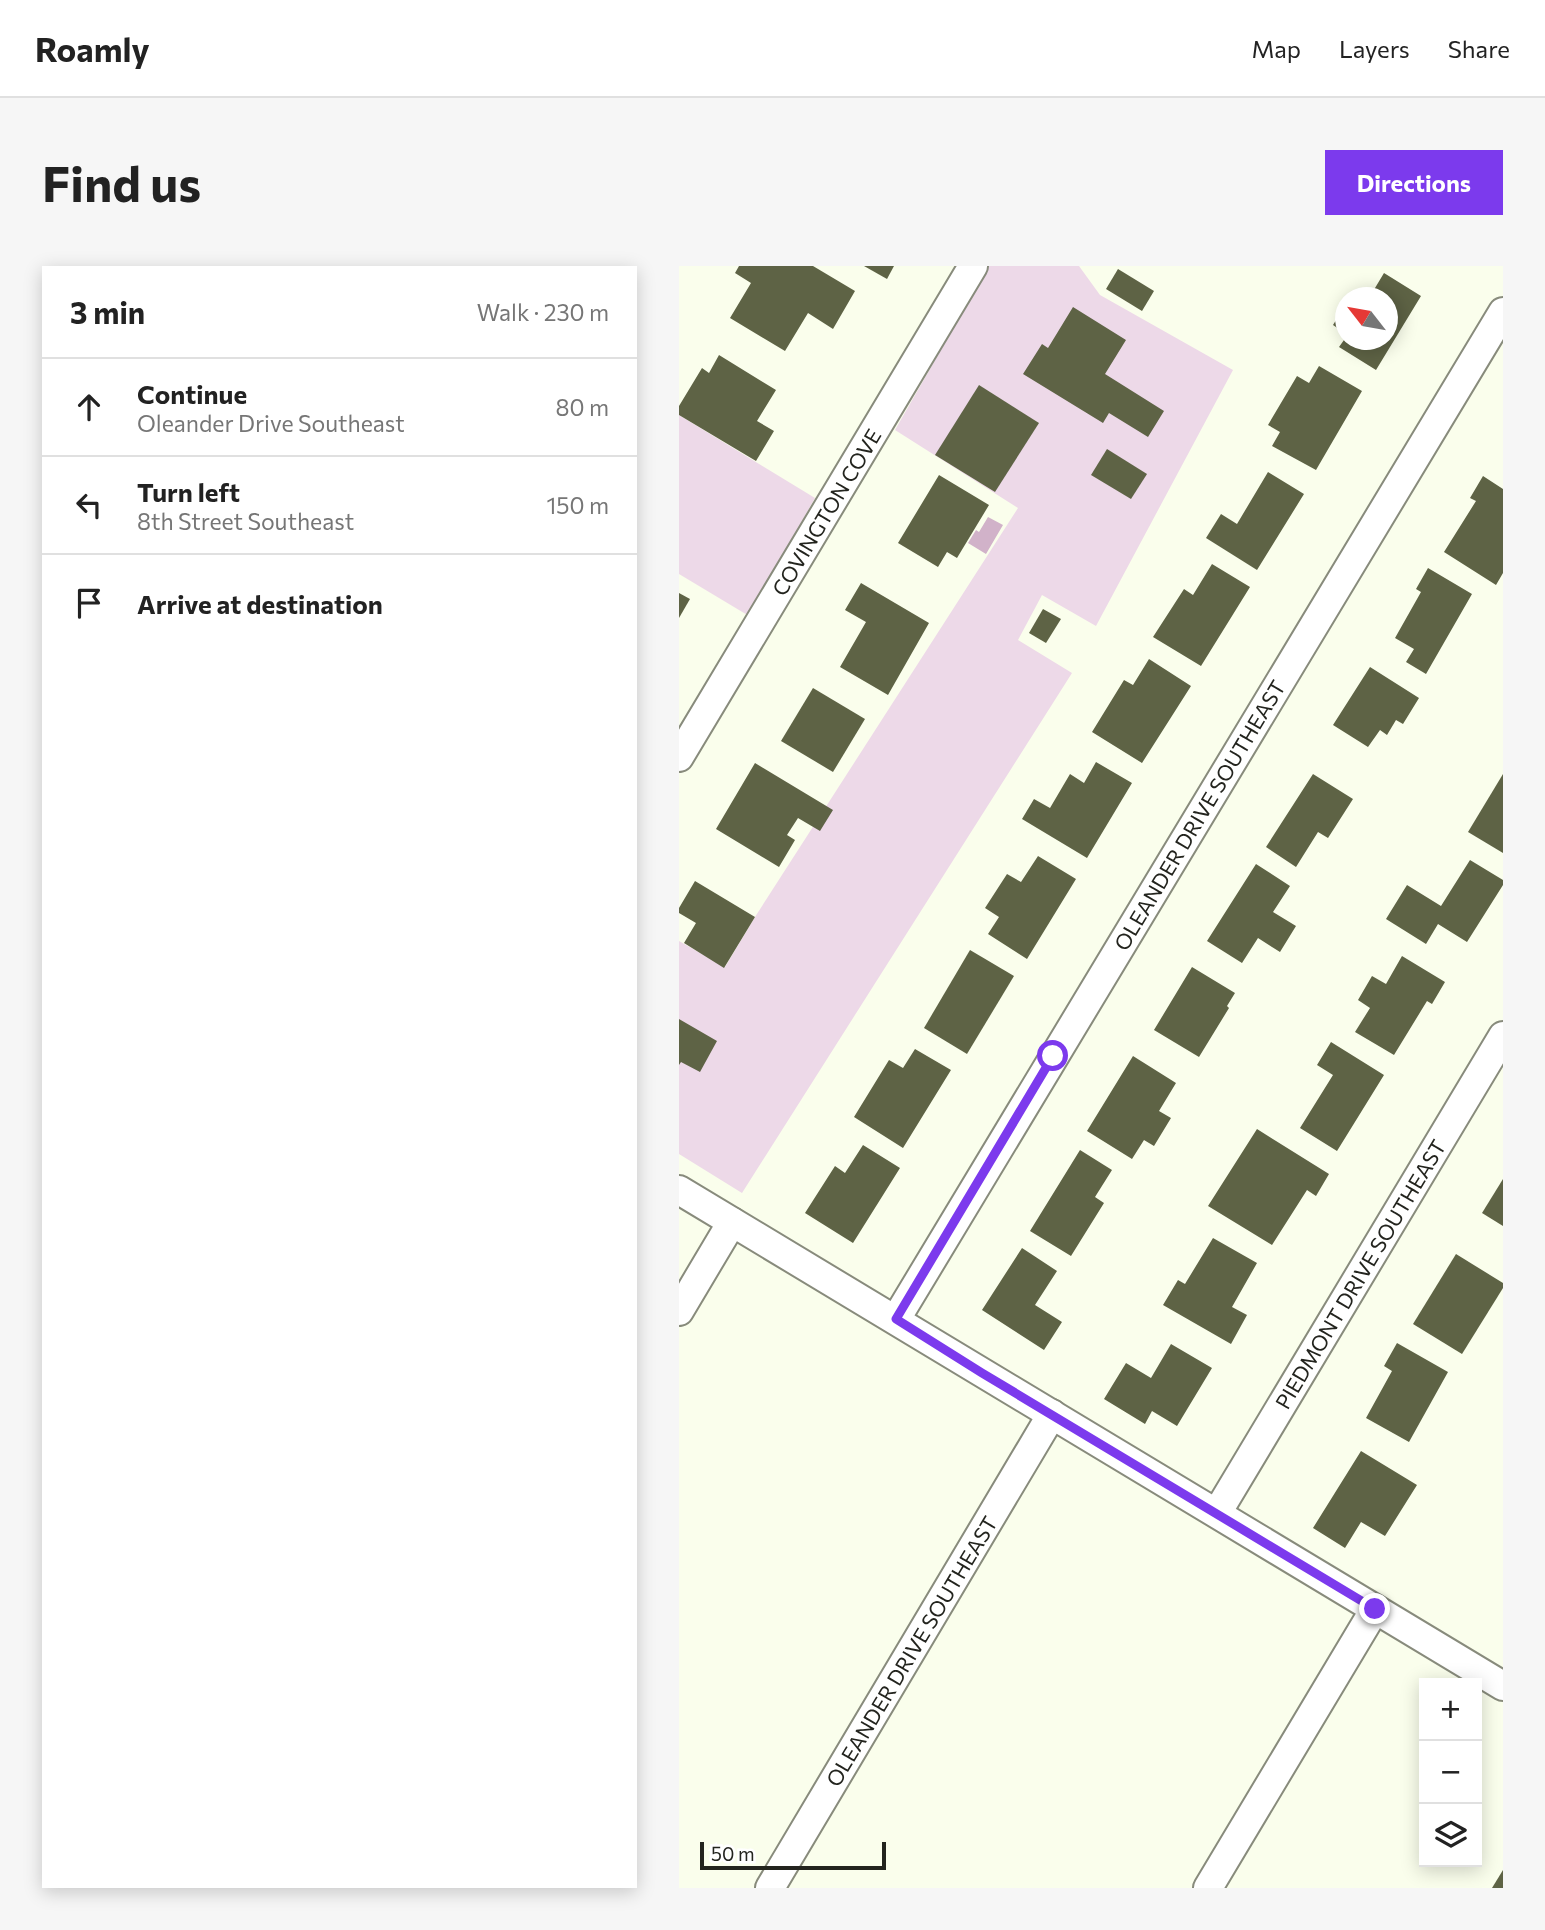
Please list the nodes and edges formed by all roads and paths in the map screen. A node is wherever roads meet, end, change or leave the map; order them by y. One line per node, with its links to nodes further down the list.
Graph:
1 (973, 266): 3 (street, COVINGTON COVE)
2 (1503, 312): 8 (street, OLEANDER DRIVE SOUTHEAST)
3 (679, 757)
4 (1503, 1036): 10 (street, PIEDMONT DRIVE SOUTHEAST)
5 (679, 1190): 6 (street)
6 (731, 1222): 7 (street); 8 (street)
7 (679, 1311)
8 (896, 1319): 9 (street)
9 (1052, 1414): 10 (street); 13 (street, OLEANDER DRIVE SOUTHEAST)
10 (1217, 1513): 11 (street)
11 (1375, 1609): 12 (street); 14 (street)
12 (1503, 1686)
13 (770, 1888)
14 (1208, 1888)

